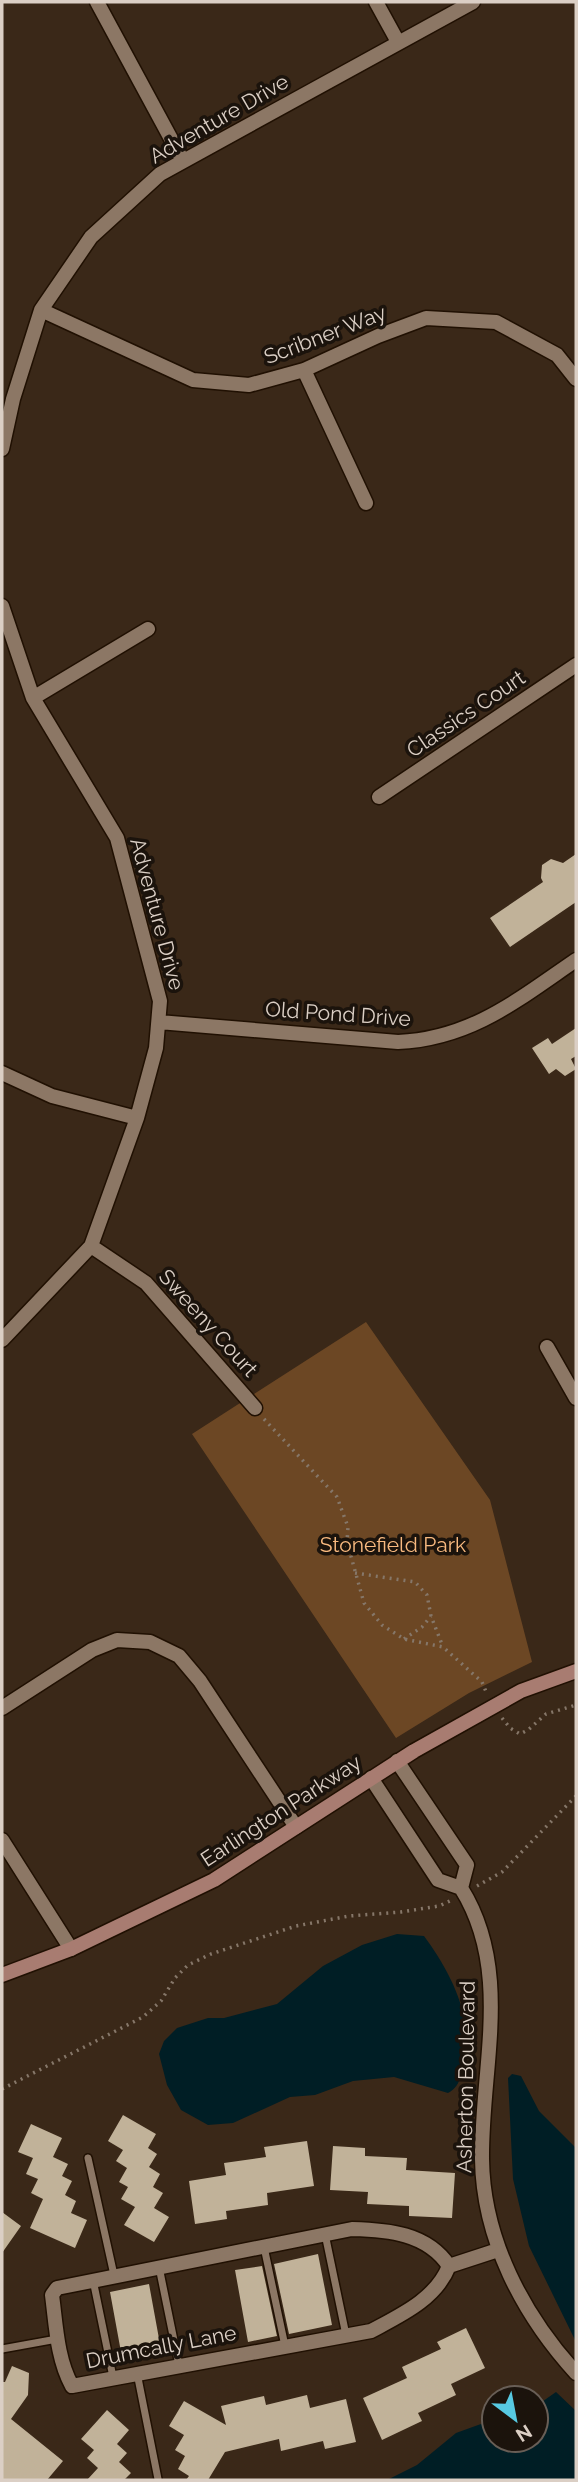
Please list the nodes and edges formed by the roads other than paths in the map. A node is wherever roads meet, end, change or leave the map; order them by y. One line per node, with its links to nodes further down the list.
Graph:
1 (97, 2): 5 (street)
2 (376, 2): 4 (street)
3 (473, 2): 4 (street, Adventure Drive)
4 (398, 42): 5 (street, Adventure Drive)
5 (183, 161): 6 (street, Adventure Drive)
6 (41, 310): 7 (street, Scribner Way); 9 (street, Adventure Drive)
7 (304, 370): 8 (street, Scribner Way); 10 (street)
8 (576, 379)
9 (2, 449)
10 (366, 503)
11 (2, 606): 14 (street, Adventure Drive)
12 (148, 629): 14 (street)
13 (576, 665): 15 (street, Classics Court)
14 (33, 698): 17 (street, Adventure Drive)
15 (379, 797)
16 (576, 960): 17 (street, Old Pond Drive)
17 (159, 1022): 19 (street, Adventure Drive)
18 (2, 1073): 19 (street)
19 (137, 1118): 20 (street, Adventure Drive)
20 (91, 1246): 21 (street, Adventure Drive); 24 (street, Sweeny Court)
21 (2, 1340)
22 (547, 1347): 23 (street)
23 (576, 1398)
24 (255, 1408)
25 (576, 1671): 27 (street, Earlington Parkway)
26 (2, 1708): 29 (street)
27 (397, 1761): 28 (street, Earlington Parkway); 31 (street, Asherton Boulevard)
28 (371, 1778): 29 (street, Earlington Parkway); 31 (street)
29 (296, 1827): 32 (street, Earlington Parkway)
30 (2, 1840): 32 (street)
31 (462, 1891): 37 (street, Asherton Boulevard)
32 (71, 1950): 33 (street, Earlington Parkway)
33 (2, 1975)
34 (88, 2158): 40 (lane)
35 (325, 2234): 36 (street, Drumcally Lane); 38 (street, Drumcally Lane); 42 (lane)
36 (264, 2246): 39 (street, Drumcally Lane); 44 (lane)
37 (498, 2250): 38 (street); 48 (street, Asherton Boulevard)
38 (449, 2266): 42 (street, Drumcally Lane)
39 (159, 2267): 40 (street, Drumcally Lane); 46 (lane)
40 (114, 2276): 41 (street, Drumcally Lane)
41 (93, 2280): 43 (street, Drumcally Lane); 49 (lane)
42 (346, 2336): 44 (street, Drumcally Lane)
43 (58, 2339): 45 (lane); 49 (street, Drumcally Lane)
44 (285, 2346): 46 (street, Drumcally Lane)
45 (2, 2350)
46 (179, 2365): 47 (street, Drumcally Lane)
47 (137, 2373): 49 (street, Drumcally Lane); 50 (lane)
48 (576, 2373)
49 (113, 2377)
50 (158, 2479)

